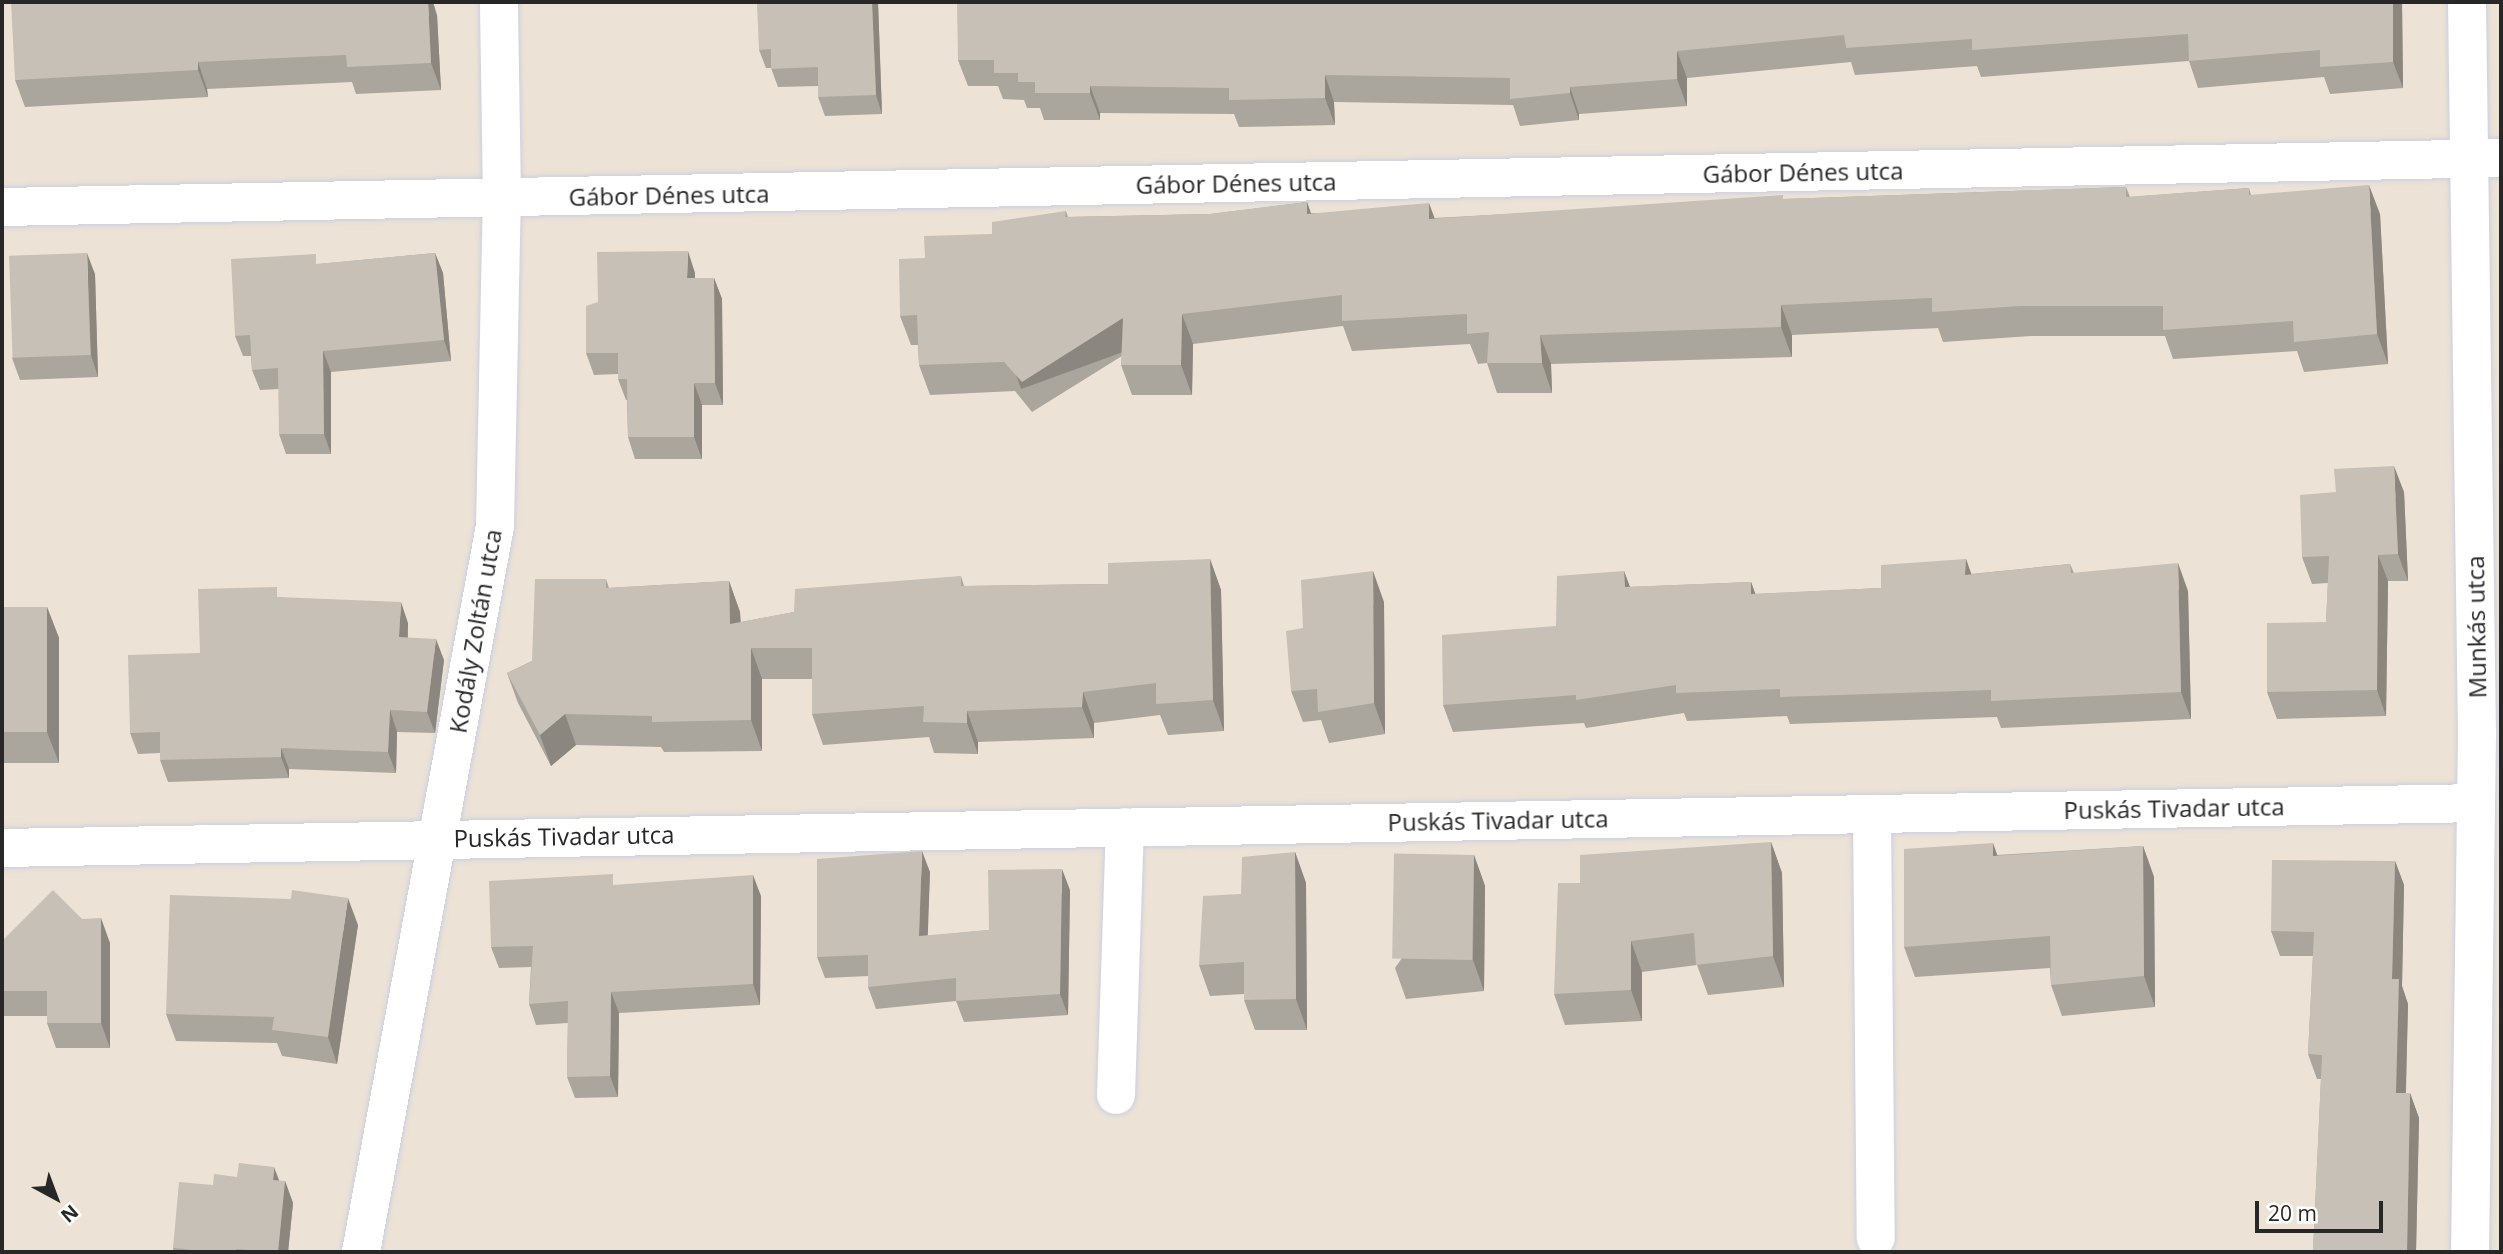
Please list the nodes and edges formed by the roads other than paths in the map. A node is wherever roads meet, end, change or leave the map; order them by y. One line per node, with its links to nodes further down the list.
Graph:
1 (499, 2): 4 (street, Kodály Zoltán utca)
2 (2466, 2): 3 (street, Munkás utca)
3 (2486, 158): 4 (street, Gábor Dénes utca); 6 (street, Munkás utca)
4 (502, 198): 5 (street, Gábor Dénes utca); 10 (street, Kodály Zoltán utca)
5 (2, 208)
6 (2489, 734): 7 (street, Munkás utca)
7 (2476, 803): 8 (street, Puskás Tivadar utca); 13 (street, Munkás utca)
8 (1872, 814): 9 (street, Puskás Tivadar utca); 14 (street)
9 (1125, 827): 10 (street, Puskás Tivadar utca); 12 (street)
10 (439, 838): 11 (street, Puskás Tivadar utca); 15 (street, Kodály Zoltán utca)
11 (2, 848)
12 (1116, 1095)
13 (2486, 1197): 16 (street, Munkás utca)
14 (1876, 1238)
15 (361, 1252)
16 (2470, 1252)

